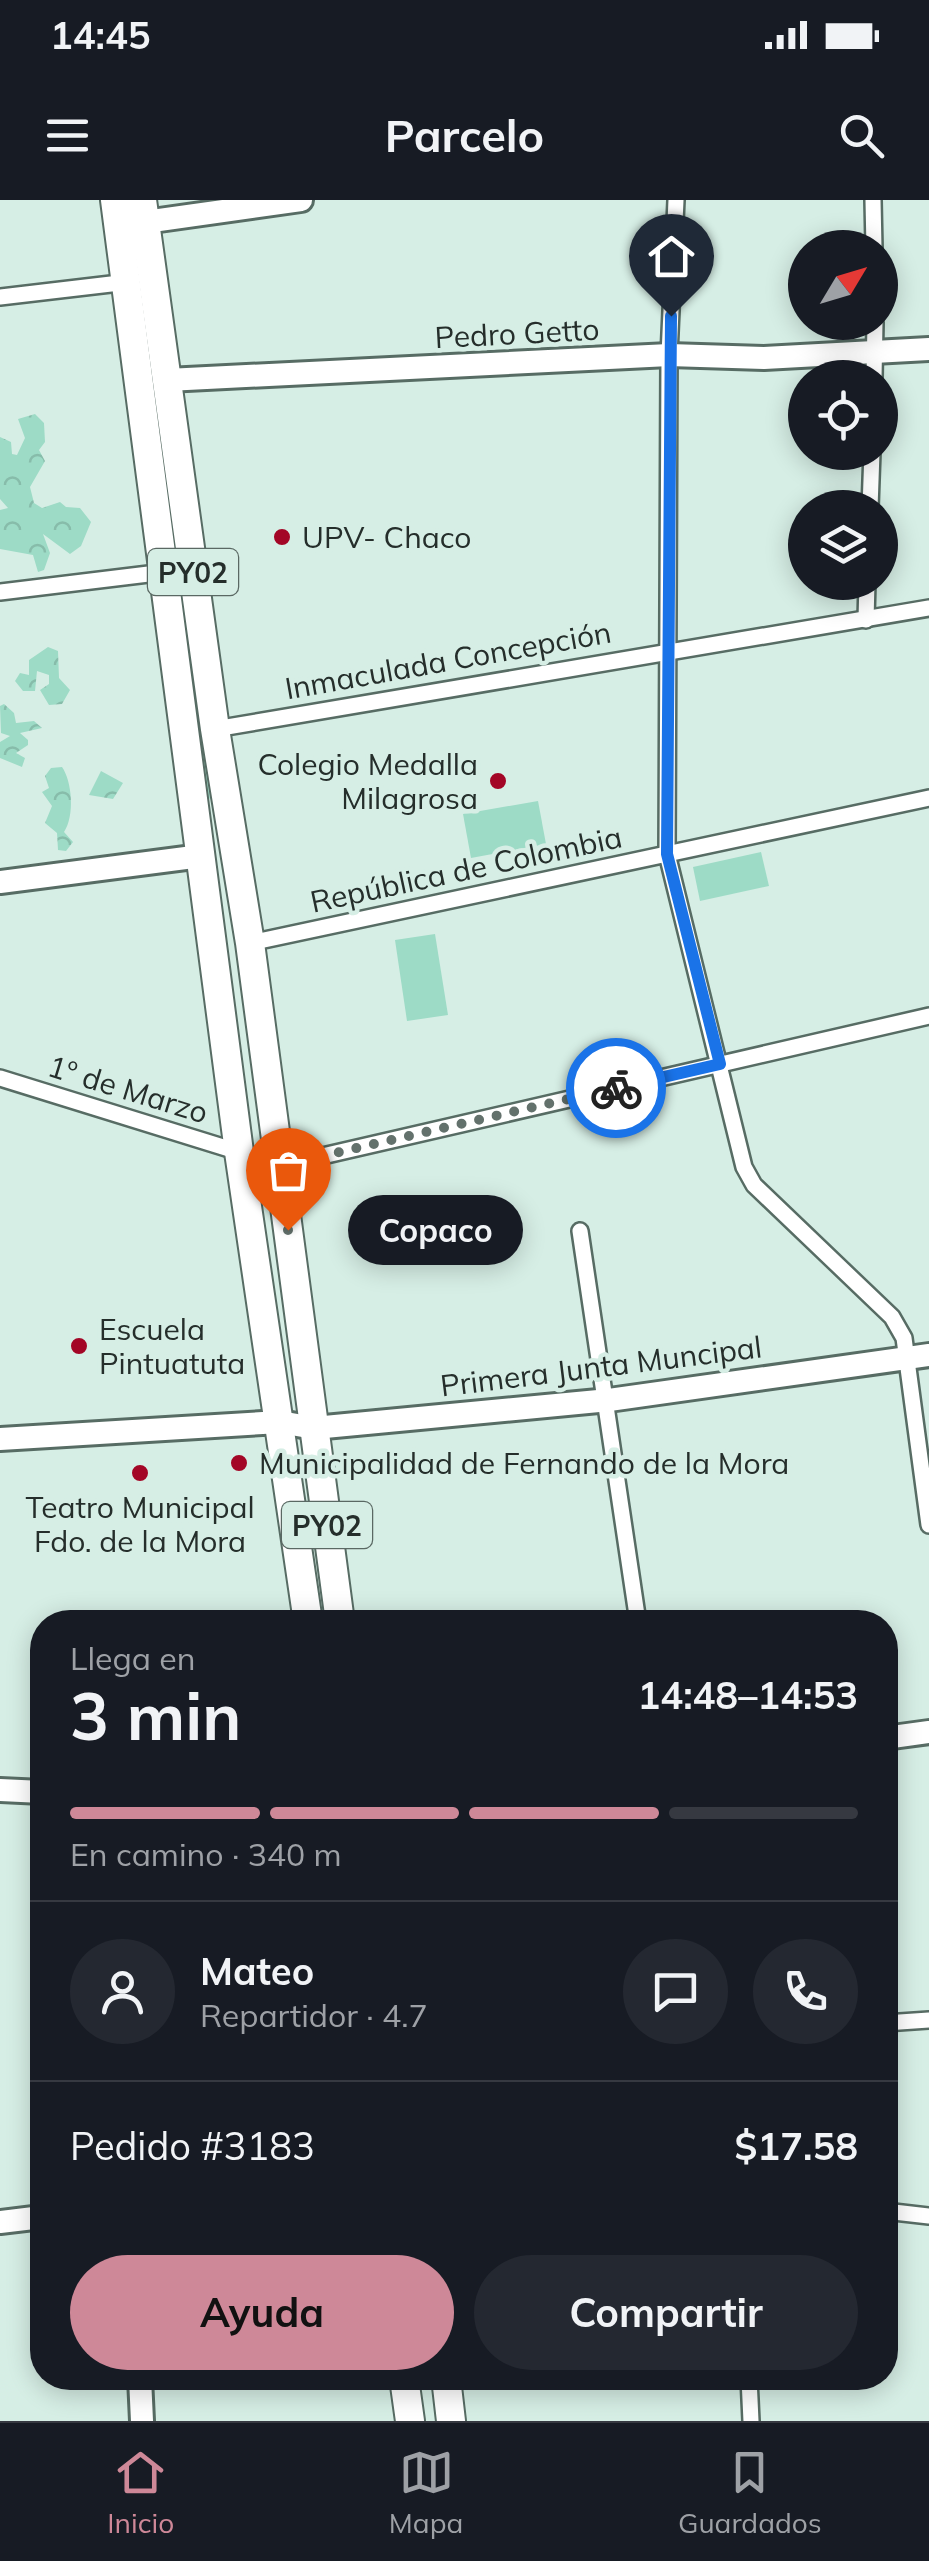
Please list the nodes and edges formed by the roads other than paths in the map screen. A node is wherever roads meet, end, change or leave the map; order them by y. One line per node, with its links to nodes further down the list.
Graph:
1 (116, 200): 7 (highway, PY02)
2 (301, 200): 5 (street)
3 (676, 200): 12 (street)
4 (873, 200): 6 (street)
5 (144, 211): 14 (highway, PY02)
6 (874, 230)
7 (128, 282): 8 (street); 15 (highway, PY02)
8 (0, 298)
9 (875, 340): 11 (street)
10 (929, 349): 11 (street, Pedro Getto)
11 (875, 352): 12 (street, Pedro Getto); 13 (street)
12 (669, 355): 14 (street, Pedro Getto); 20 (street)
13 (875, 360)
14 (167, 380): 21 (highway, PY02)
15 (166, 572): 16 (street); 24 (highway, PY02)
16 (0, 592)
17 (867, 600): 19 (street)
18 (929, 608): 19 (street, Inmaculada Concepción)
19 (866, 620): 20 (street, Inmaculada Concepción)
20 (668, 649): 21 (street, Inmaculada Concepción); 23 (street)
21 (214, 729): 26 (highway, PY02)
22 (929, 798): 23 (street, República de Colombia)
23 (667, 854): 28 (street, República de Colombia); 30 (street)
24 (201, 856): 25 (street); 27 (highway, PY02)
25 (0, 882)
26 (242, 896): 27 (highway); 28 (highway, PY02)
27 (208, 903): 32 (highway, PY02)
28 (250, 943): 33 (highway, PY02)
29 (929, 1016): 30 (street)
30 (720, 1064): 33 (street); 35 (street)
31 (0, 1078): 32 (street, 1º de Marzo)
32 (239, 1152): 37 (highway, PY02)
33 (279, 1166): 38 (highway, PY02)
34 (580, 1231): 36 (street)
35 (919, 1356): 36 (street, Primera Junta Muncipal); 40 (street)
36 (608, 1400): 38 (street, Primera Junta Muncipal); 43 (street)
37 (280, 1422): 38 (street, Primera Junta Muncipal); 39 (street, Primera Junta Muncipal); 41 (highway, PY02)
38 (314, 1428): 42 (highway, PY02)
39 (0, 1439)
40 (929, 1525)
41 (306, 1610)
42 (338, 1610)
43 (636, 1610)
44 (929, 1732): 45 (street)
45 (898, 1736)
46 (0, 1790): 47 (street)
47 (30, 1791)
48 (929, 2020): 49 (street)
49 (898, 2022)
50 (898, 2212): 51 (street)
51 (929, 2216)
52 (30, 2218): 53 (street)
53 (0, 2222)
54 (141, 2390): 58 (street)
55 (406, 2390): 59 (highway)
56 (447, 2390): 60 (highway)
57 (750, 2390): 61 (street)
58 (142, 2421)
59 (410, 2421)
60 (451, 2421)
61 (752, 2421)

